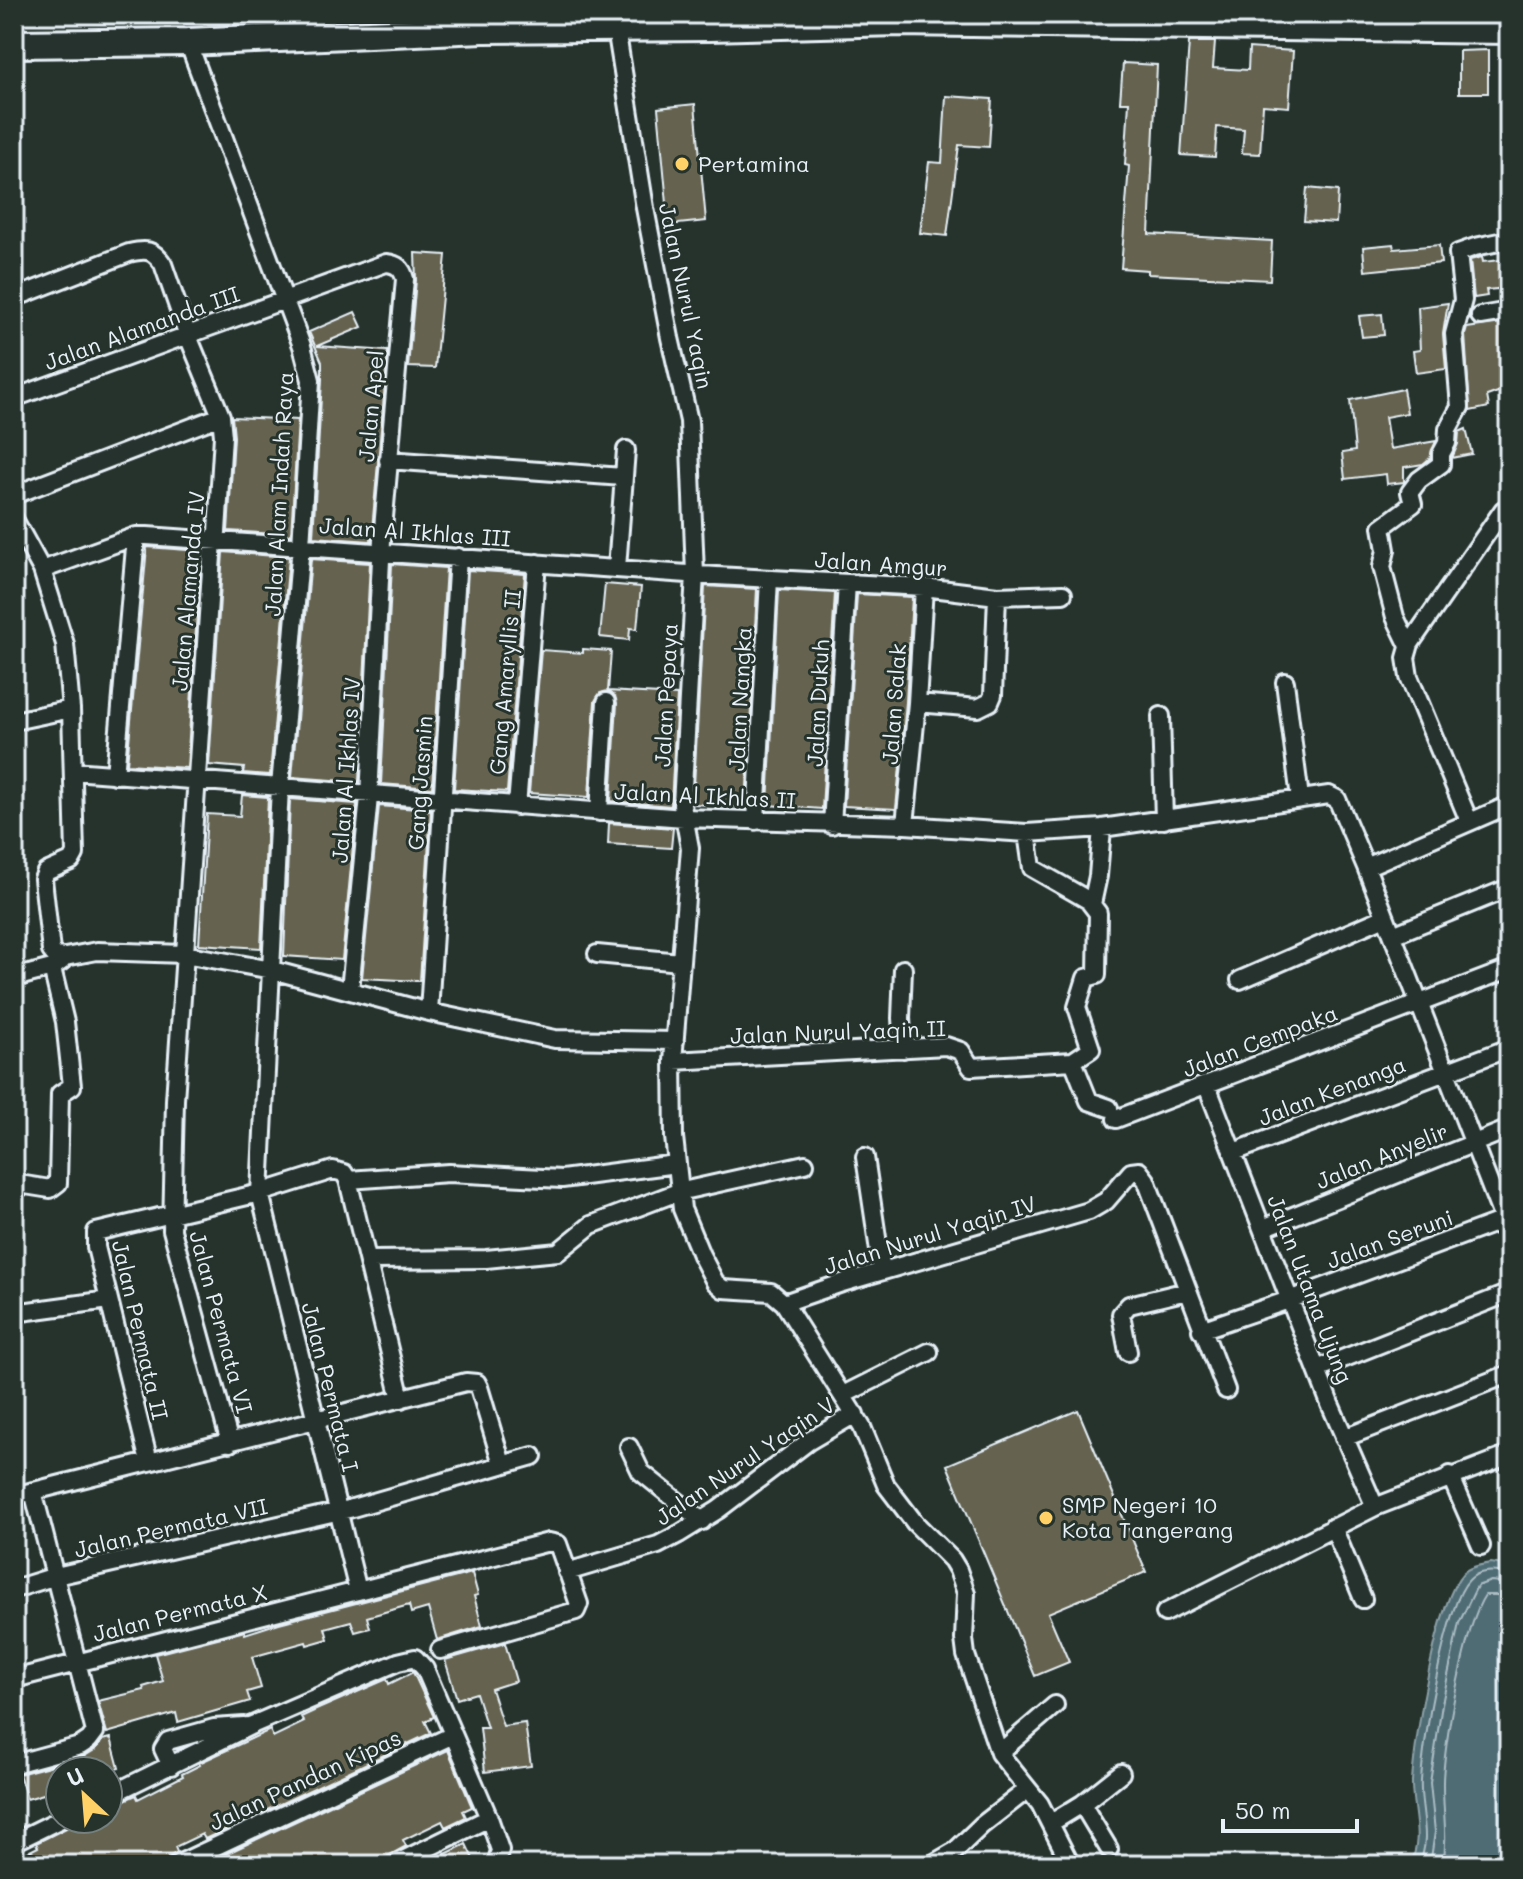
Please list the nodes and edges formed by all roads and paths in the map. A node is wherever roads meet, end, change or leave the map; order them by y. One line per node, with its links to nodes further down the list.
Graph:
1 (477, 19): 3 (main road); 6 (main road)
2 (709, 21): 3 (main road); 5 (main road)
3 (616, 28): 31 (street, Jalan Nurul Yaqin)
4 (14, 29): 6 (main road)
5 (1509, 30)
6 (185, 33): 7 (main road); 11 (street, Jalan Alam Indah Raya)
7 (14, 44)
8 (1509, 240): 37 (street)
9 (399, 267): 11 (street, Jalan Alamanda III); 18 (street, Jalan Apel)
10 (14, 298): 14 (street, Jalan Alamanda IV)
11 (285, 300): 14 (street, Jalan Alamanda III); 25 (street, Jalan Alam Indah Raya)
12 (1509, 311): 13 (street)
13 (1480, 316)
14 (188, 336): 15 (street, Jalan Alamanda III); 16 (street, Jalan Alamanda IV)
15 (14, 398)
16 (221, 416): 20 (street); 24 (street, Jalan Alamanda IV)
17 (626, 450): 19 (street)
18 (388, 460): 19 (street); 26 (street, Jalan Apel)
19 (623, 477): 29 (street)
20 (14, 495)
21 (1503, 510): 37 (street)
22 (14, 519): 30 (street)
23 (136, 536): 24 (street, Jalan Al Ikhlas III); 30 (street, Jalan Al Ikhlas III); 45 (street)
24 (213, 541): 25 (street, Jalan Al Ikhlas III); 46 (street, Jalan Alamanda IV)
25 (301, 546): 26 (street, Jalan Al Ikhlas III); 47 (street, Jalan Alam Indah Raya)
26 (382, 551): 27 (street, Jalan Al Ikhlas III); 48 (street, Jalan Al Ikhlas IV)
27 (458, 557): 28 (street, Jalan Al Ikhlas III); 50 (street, Gang Jasmin)
28 (537, 563): 29 (street, Jalan Al Ikhlas III); 52 (street, Gang Amaryllis II)
29 (617, 568): 31 (street, Jalan Al Ikhlas III)
30 (42, 570): 41 (street)
31 (695, 574): 32 (street, Jalan Amgur); 54 (street, Jalan Pepaya)
32 (769, 579): 33 (street, Jalan Amgur); 56 (street, Jalan Nangka)
33 (847, 583): 34 (street, Jalan Amgur); 58 (street, Jalan Dukuh)
34 (924, 587): 36 (street, Jalan Amgur); 40 (street, Jalan Salak)
35 (1063, 594): 36 (street, Jalan Amgur)
36 (997, 596): 40 (street)
37 (1409, 646): 57 (street)
38 (1285, 682): 49 (street)
39 (606, 702): 53 (street)
40 (917, 703): 59 (street, Jalan Salak)
41 (71, 709): 43 (street); 44 (street)
42 (1161, 716): 55 (street)
43 (14, 721)
44 (73, 771): 45 (street, Jalan Al Ikhlas II); 69 (street)
45 (115, 775): 46 (street, Jalan Al Ikhlas II)
46 (195, 781): 47 (street, Jalan Al Ikhlas II); 67 (street, Jalan Alamanda IV)
47 (280, 787): 48 (street, Jalan Al Ikhlas II); 73 (street, Jalan Alam Indah Raya)
48 (369, 793): 50 (street, Jalan Al Ikhlas II); 76 (street, Jalan Al Ikhlas IV)
49 (1300, 798): 55 (street, Jalan Al Ikhlas II); 62 (street, Jalan Al Ikhlas II)
50 (441, 800): 52 (street, Jalan Al Ikhlas II); 78 (street, Gang Jasmin)
51 (1509, 805): 57 (street)
52 (517, 806): 53 (street, Jalan Al Ikhlas II)
53 (599, 812): 54 (street, Jalan Al Ikhlas II)
54 (684, 818): 56 (street, Jalan Al Ikhlas II); 70 (street, Jalan Pepaya)
55 (1164, 820): 60 (street, Jalan Al Ikhlas II)
56 (756, 821): 58 (street, Jalan Al Ikhlas II)
57 (1469, 821): 62 (street)
58 (832, 825): 59 (street, Jalan Al Ikhlas II)
59 (905, 825): 61 (street, Jalan Al Ikhlas II)
60 (1102, 828): 61 (street, Jalan Al Ikhlas II); 64 (street)
61 (1027, 833): 64 (street)
62 (1366, 867): 65 (street)
63 (1509, 888): 66 (street)
64 (1092, 904): 83 (street)
65 (1385, 917): 66 (street); 75 (street)
66 (1393, 935): 77 (street)
67 (184, 954): 69 (street); 73 (street); 96 (street)
68 (597, 954): 70 (street)
69 (58, 960): 74 (street); 93 (street)
70 (680, 962): 79 (street, Jalan Pepaya)
71 (903, 969): 81 (street)
72 (1509, 969): 77 (street, Jalan Cempaka)
73 (272, 970): 76 (street); 95 (street, Jalan Alam Indah Raya)
74 (14, 978)
75 (1240, 980)
76 (350, 990): 78 (street)
77 (1419, 1003): 84 (street); 85 (street, Jalan Cempaka)
78 (429, 1012): 79 (street)
79 (675, 1041): 82 (street, Jalan Pepaya)
80 (1509, 1048): 84 (street, Jalan Kenanga)
81 (903, 1049): 82 (street, Jalan Nurul Yaqin II); 83 (street, Jalan Nurul Yaqin II)
82 (673, 1061): 90 (street, Jalan Pepaya)
83 (1073, 1061): 85 (street, Jalan Cempaka)
84 (1445, 1071): 87 (street); 88 (street, Jalan Kenanga)
85 (1207, 1086): 88 (street, Jalan Utama Ujung)
86 (1509, 1129): 87 (street, Jalan Anyelir)
87 (1474, 1143): 97 (street); 98 (street, Jalan Anyelir)
88 (1234, 1152): 98 (street, Jalan Utama Ujung)
89 (865, 1157): 100 (street)
90 (676, 1164): 92 (street, Jalan Permata II); 94 (street, Jalan Pepaya)
91 (805, 1164): 94 (street)
92 (343, 1175): 95 (street, Jalan Permata II); 99 (street)
93 (19, 1184)
94 (678, 1192): 99 (street); 105 (street, Jalan Pepaya)
95 (260, 1193): 96 (street, Jalan Permata II); 116 (street, Jalan Permata I)
96 (173, 1213): 103 (street, Jalan Permata II); 118 (street, Jalan Permata VI)
97 (1507, 1224): 104 (street, Jalan Seruni)
98 (1263, 1228): 104 (street, Jalan Utama Ujung)
99 (369, 1260): 114 (street)
100 (882, 1271): 101 (street, Jalan Nurul Yaqin IV); 105 (street, Jalan Nurul Yaqin IV)
101 (1187, 1291): 107 (street); 109 (street)
102 (1509, 1293): 110 (street)
103 (109, 1300): 106 (street); 122 (street, Jalan Permata II)
104 (1289, 1300): 107 (street, Jalan Seruni); 110 (street, Jalan Utama Ujung)
105 (784, 1303): 113 (street)
106 (14, 1313)
107 (1201, 1330): 112 (street)
108 (929, 1352): 113 (street)
109 (1128, 1352)
110 (1317, 1369): 117 (street, Jalan Utama Ujung)
111 (1509, 1374): 117 (street)
112 (1226, 1390)
113 (843, 1395): 115 (street)
114 (401, 1399): 116 (street); 123 (street)
115 (855, 1414): 129 (street, Jalan Nurul Yaqin V); 144 (street)
116 (315, 1422): 118 (street); 128 (street, Jalan Permata I)
117 (1344, 1438): 127 (street, Jalan Utama Ujung)
118 (230, 1443): 122 (street)
119 (629, 1447): 129 (street)
120 (1509, 1455): 124 (street)
121 (533, 1456): 123 (street, Jalan Permata VII)
122 (149, 1462): 125 (street)
123 (502, 1464): 128 (street, Jalan Permata VII)
124 (1450, 1475): 127 (street); 131 (street)
125 (33, 1491): 126 (street); 133 (street)
126 (14, 1496)
127 (1375, 1507): 130 (street)
128 (338, 1512): 133 (street, Jalan Permata VII); 135 (street, Jalan Permata I)
129 (702, 1521): 132 (street, Jalan Nurul Yaqin V)
130 (1333, 1527): 136 (street); 137 (street)
131 (1481, 1546)
132 (567, 1572): 135 (street, Jalan Permata X); 138 (street)
133 (56, 1576): 134 (street, Jalan Permata VII); 139 (street)
134 (14, 1589)
135 (358, 1591): 139 (street, Jalan Permata X)
136 (1363, 1599)
137 (1165, 1613)
138 (440, 1650)
139 (78, 1662): 140 (street, Jalan Permata X); 145 (street)
140 (14, 1679)
141 (1055, 1705): 144 (street)
142 (252, 1725): 143 (street); 146 (street); 146 (street)
143 (453, 1735): 151 (street); 156 (street, Jalan Pandan Kipas)
144 (999, 1753): 149 (street)
145 (14, 1764)
146 (171, 1766): 148 (street)
147 (1121, 1773): 150 (street)
148 (124, 1788)
149 (1027, 1790): 152 (street); 159 (street)
150 (1082, 1804): 152 (street); 155 (street)
151 (489, 1818): 157 (street); 158 (street)
152 (1051, 1823): 160 (street)
153 (44, 1827): 154 (street)
154 (14, 1842)
155 (1109, 1849)
156 (176, 1865)
157 (393, 1865)
158 (496, 1865)
159 (931, 1865)
160 (1071, 1865)

